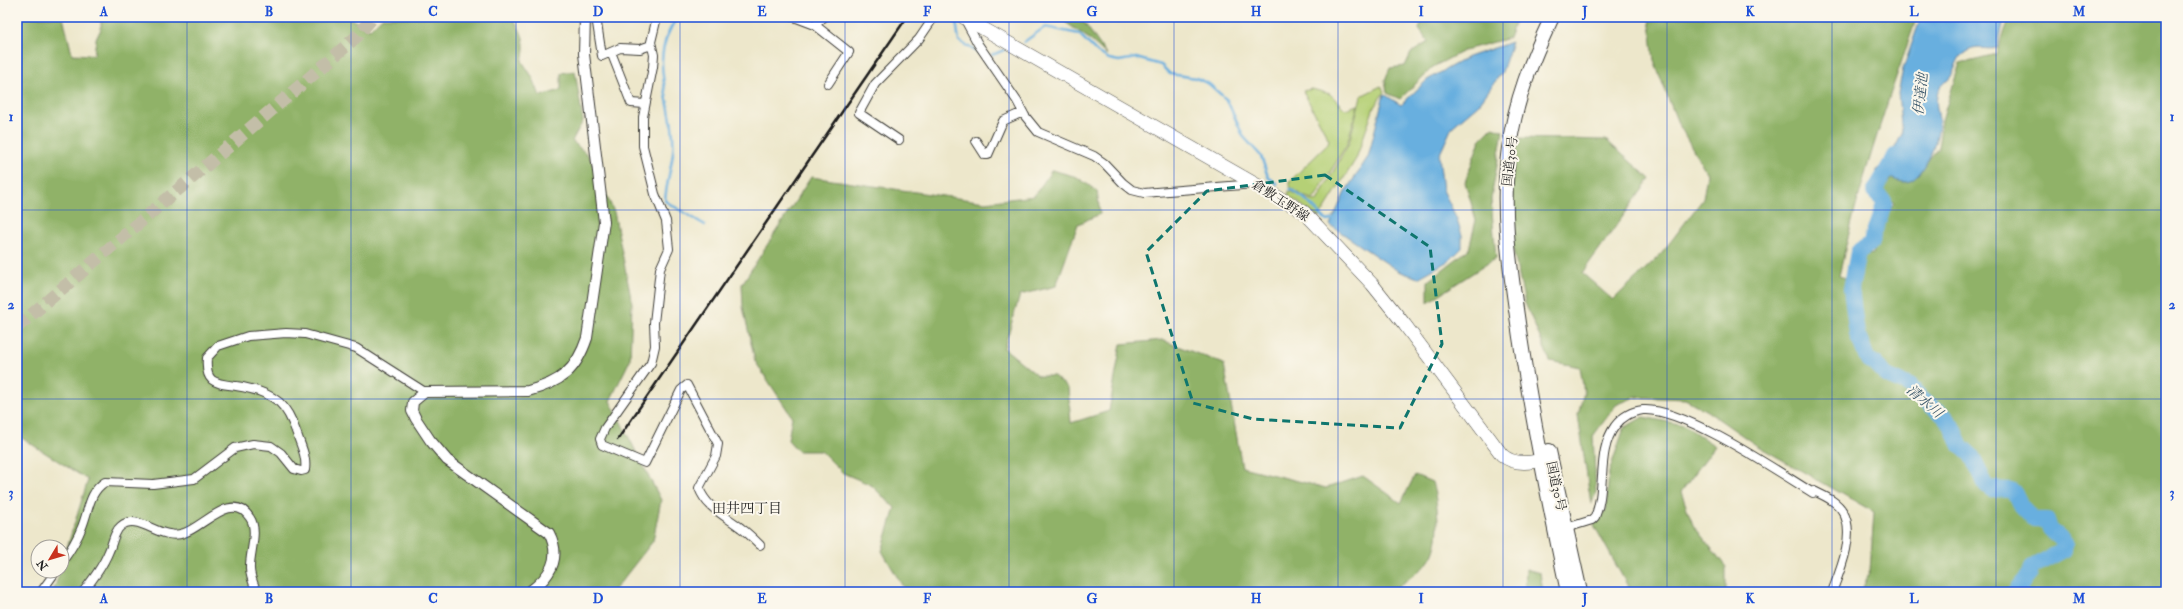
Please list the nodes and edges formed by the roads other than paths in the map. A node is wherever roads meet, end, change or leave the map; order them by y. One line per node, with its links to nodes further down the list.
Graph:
1 (585, 17): 18 (street)
2 (596, 17): 11 (street)
3 (657, 17): 10 (street)
4 (794, 17): 9 (street)
5 (824, 17): 9 (street)
6 (934, 17): 15 (street)
7 (1552, 17): 19 (highway, 国道30号)
8 (964, 18): 14 (street); 17 (main road, 倉敷玉野線)
9 (815, 26): 12 (street)
10 (651, 45): 11 (street); 13 (street)
11 (611, 52): 13 (street)
12 (828, 84)
13 (645, 104): 21 (street)
14 (1023, 112): 16 (street); 17 (street)
15 (899, 140)
16 (976, 141)
17 (1256, 184): 19 (main road, 倉敷玉野線)
18 (425, 392): 22 (street); 27 (street)
19 (1546, 459): 20 (highway, 国道30号)
20 (1560, 530): 28 (highway, 国道30号); 29 (highway, 国道30号); 30 (street)
21 (760, 545)
22 (70, 551)
23 (50, 579): 24 (street)
24 (41, 592)
25 (83, 592): 26 (street)
26 (257, 592)
27 (529, 592)
28 (1568, 592)
29 (1580, 592)
30 (1832, 592)

